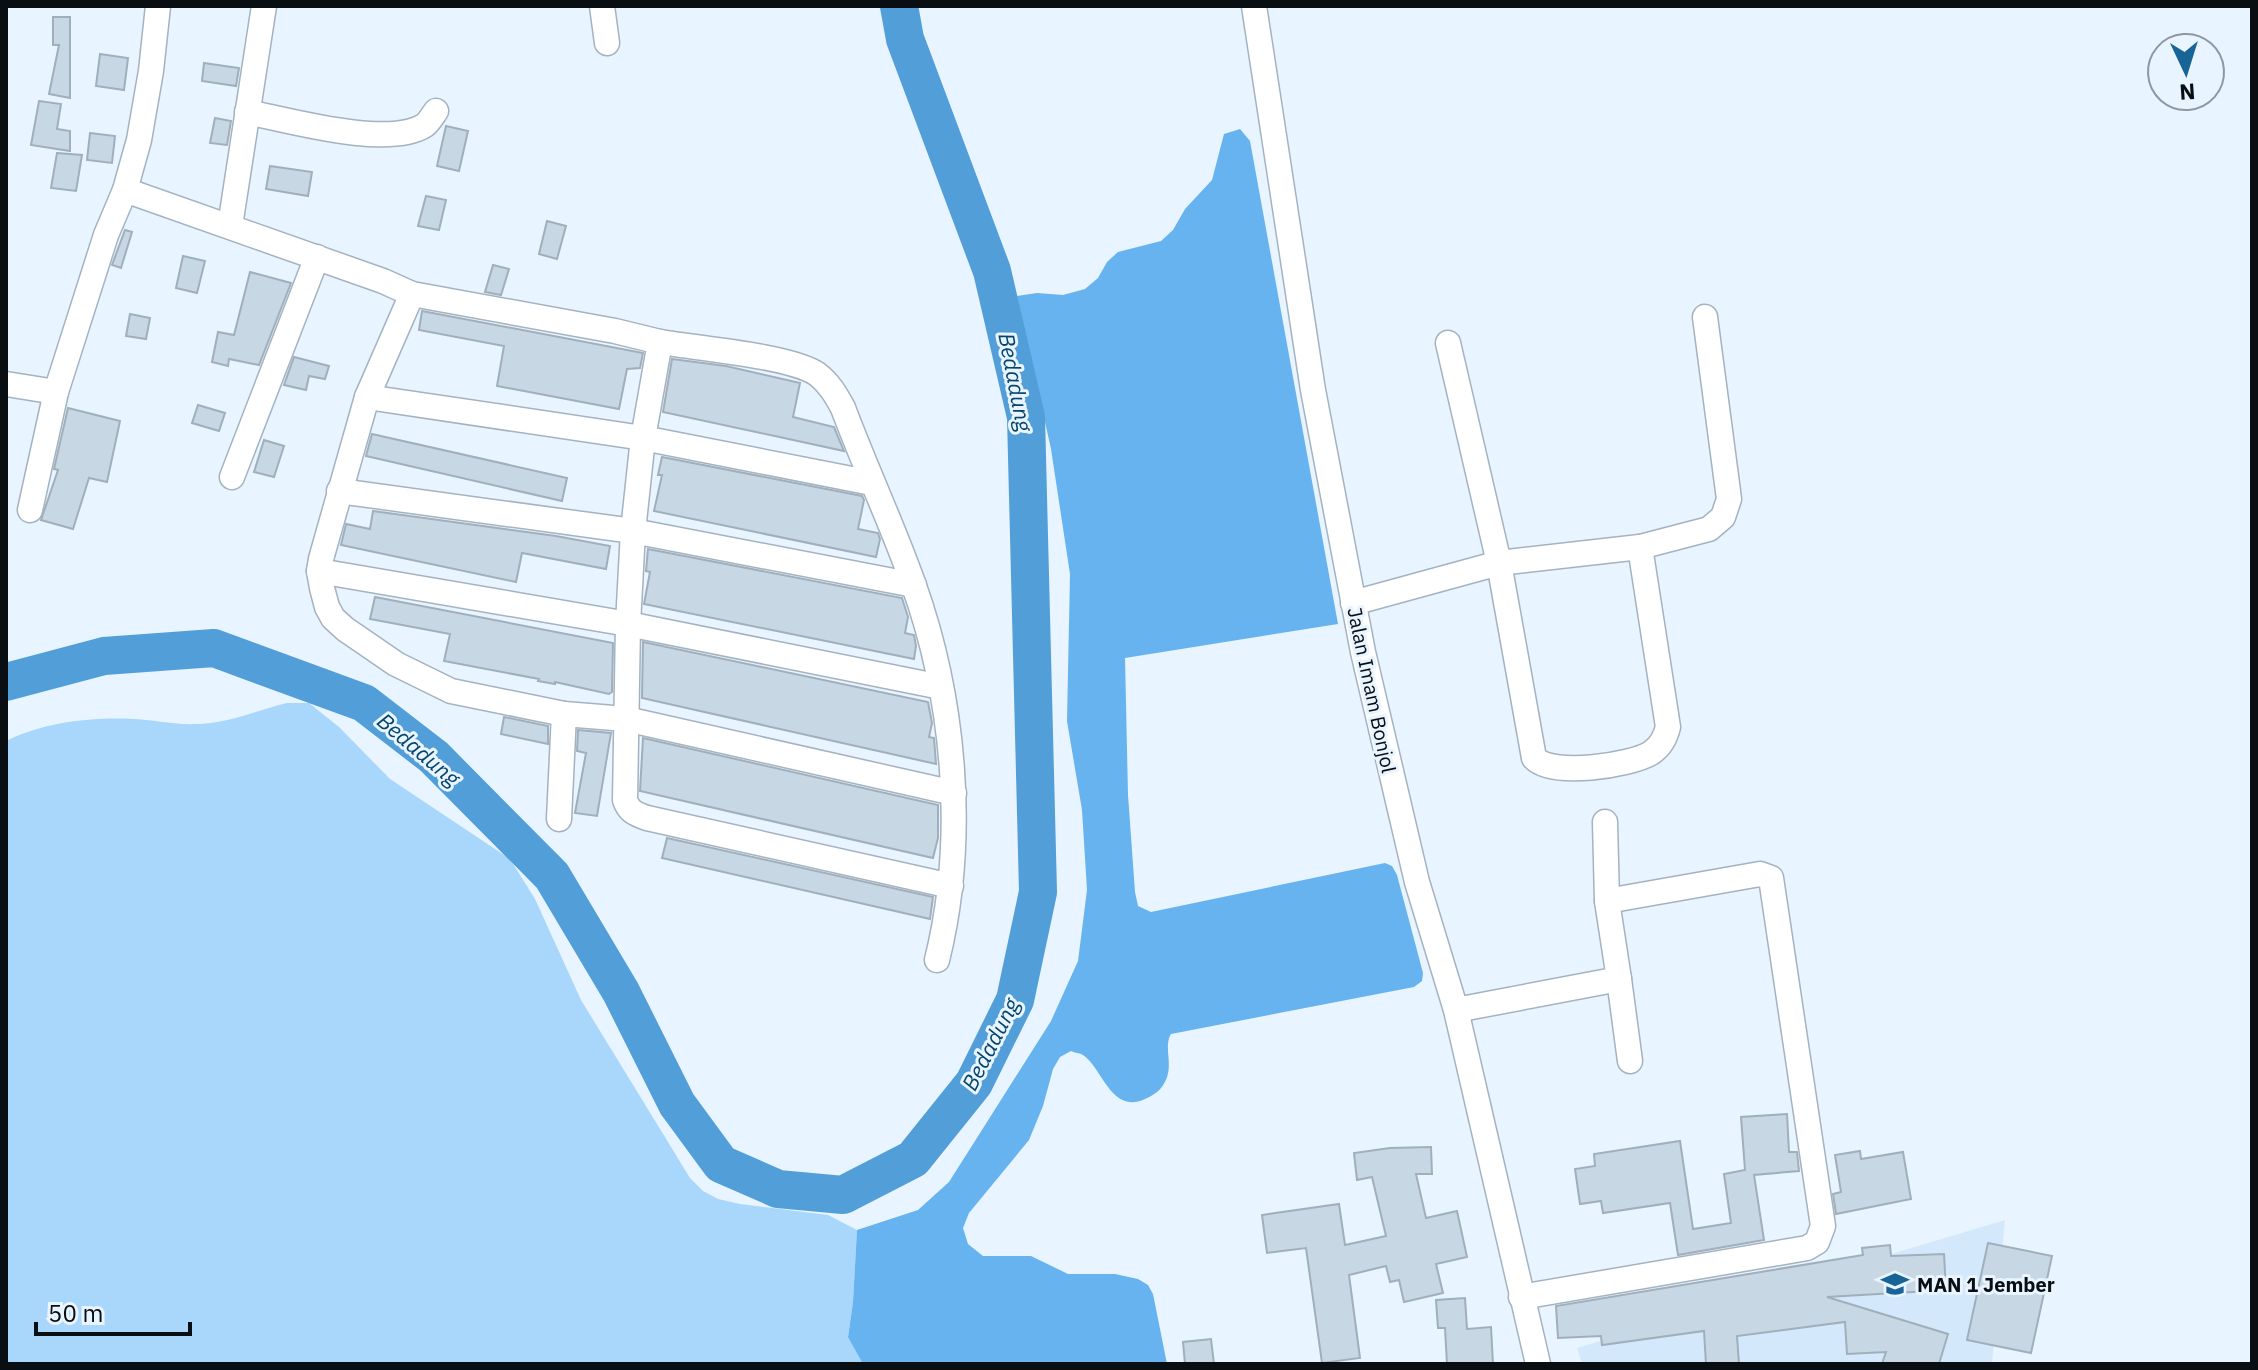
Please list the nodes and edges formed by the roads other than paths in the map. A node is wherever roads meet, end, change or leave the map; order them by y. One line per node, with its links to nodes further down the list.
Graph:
1 (158, 6): 8 (street)
2 (264, 6): 7 (street)
3 (602, 6): 5 (street)
4 (1254, 6): 28 (street, Jalan Imam Bonjol)
5 (607, 43)
6 (436, 111): 7 (street)
7 (247, 112): 9 (street)
8 (125, 190): 9 (street); 16 (street)
9 (230, 226): 10 (street)
10 (317, 257): 11 (street); 19 (street)
11 (412, 294): 13 (street); 17 (street)
12 (1705, 317): 24 (street)
13 (660, 342): 18 (street); 20 (street)
14 (1448, 343): 25 (street)
15 (6, 384): 16 (street)
16 (56, 392): 22 (street)
17 (367, 397): 18 (street); 21 (street)
18 (643, 438): 20 (street); 23 (street)
19 (232, 477)
20 (872, 483): 27 (street)
21 (339, 491): 23 (street); 26 (street)
22 (30, 510)
23 (633, 531): 27 (street); 29 (street)
24 (1640, 547): 25 (street); 25 (street)
25 (1499, 563): 28 (street)
26 (319, 571): 29 (street); 31 (street)
27 (914, 585): 30 (street)
28 (1353, 603): 40 (street, Jalan Imam Bonjol)
29 (628, 624): 30 (street); 32 (street)
30 (941, 687): 33 (street)
31 (564, 714): 32 (street); 34 (street)
32 (626, 719): 33 (street); 36 (street)
33 (954, 793): 36 (street)
34 (559, 819)
35 (1605, 822): 37 (street)
36 (951, 886): 38 (street)
37 (1607, 901): 39 (street); 42 (street)
38 (937, 960)
39 (1619, 979): 40 (street); 41 (street)
40 (1456, 1010): 42 (street, Jalan Imam Bonjol)
41 (1630, 1061)
42 (1521, 1297): 43 (street, Jalan Imam Bonjol)
43 (1538, 1364)

